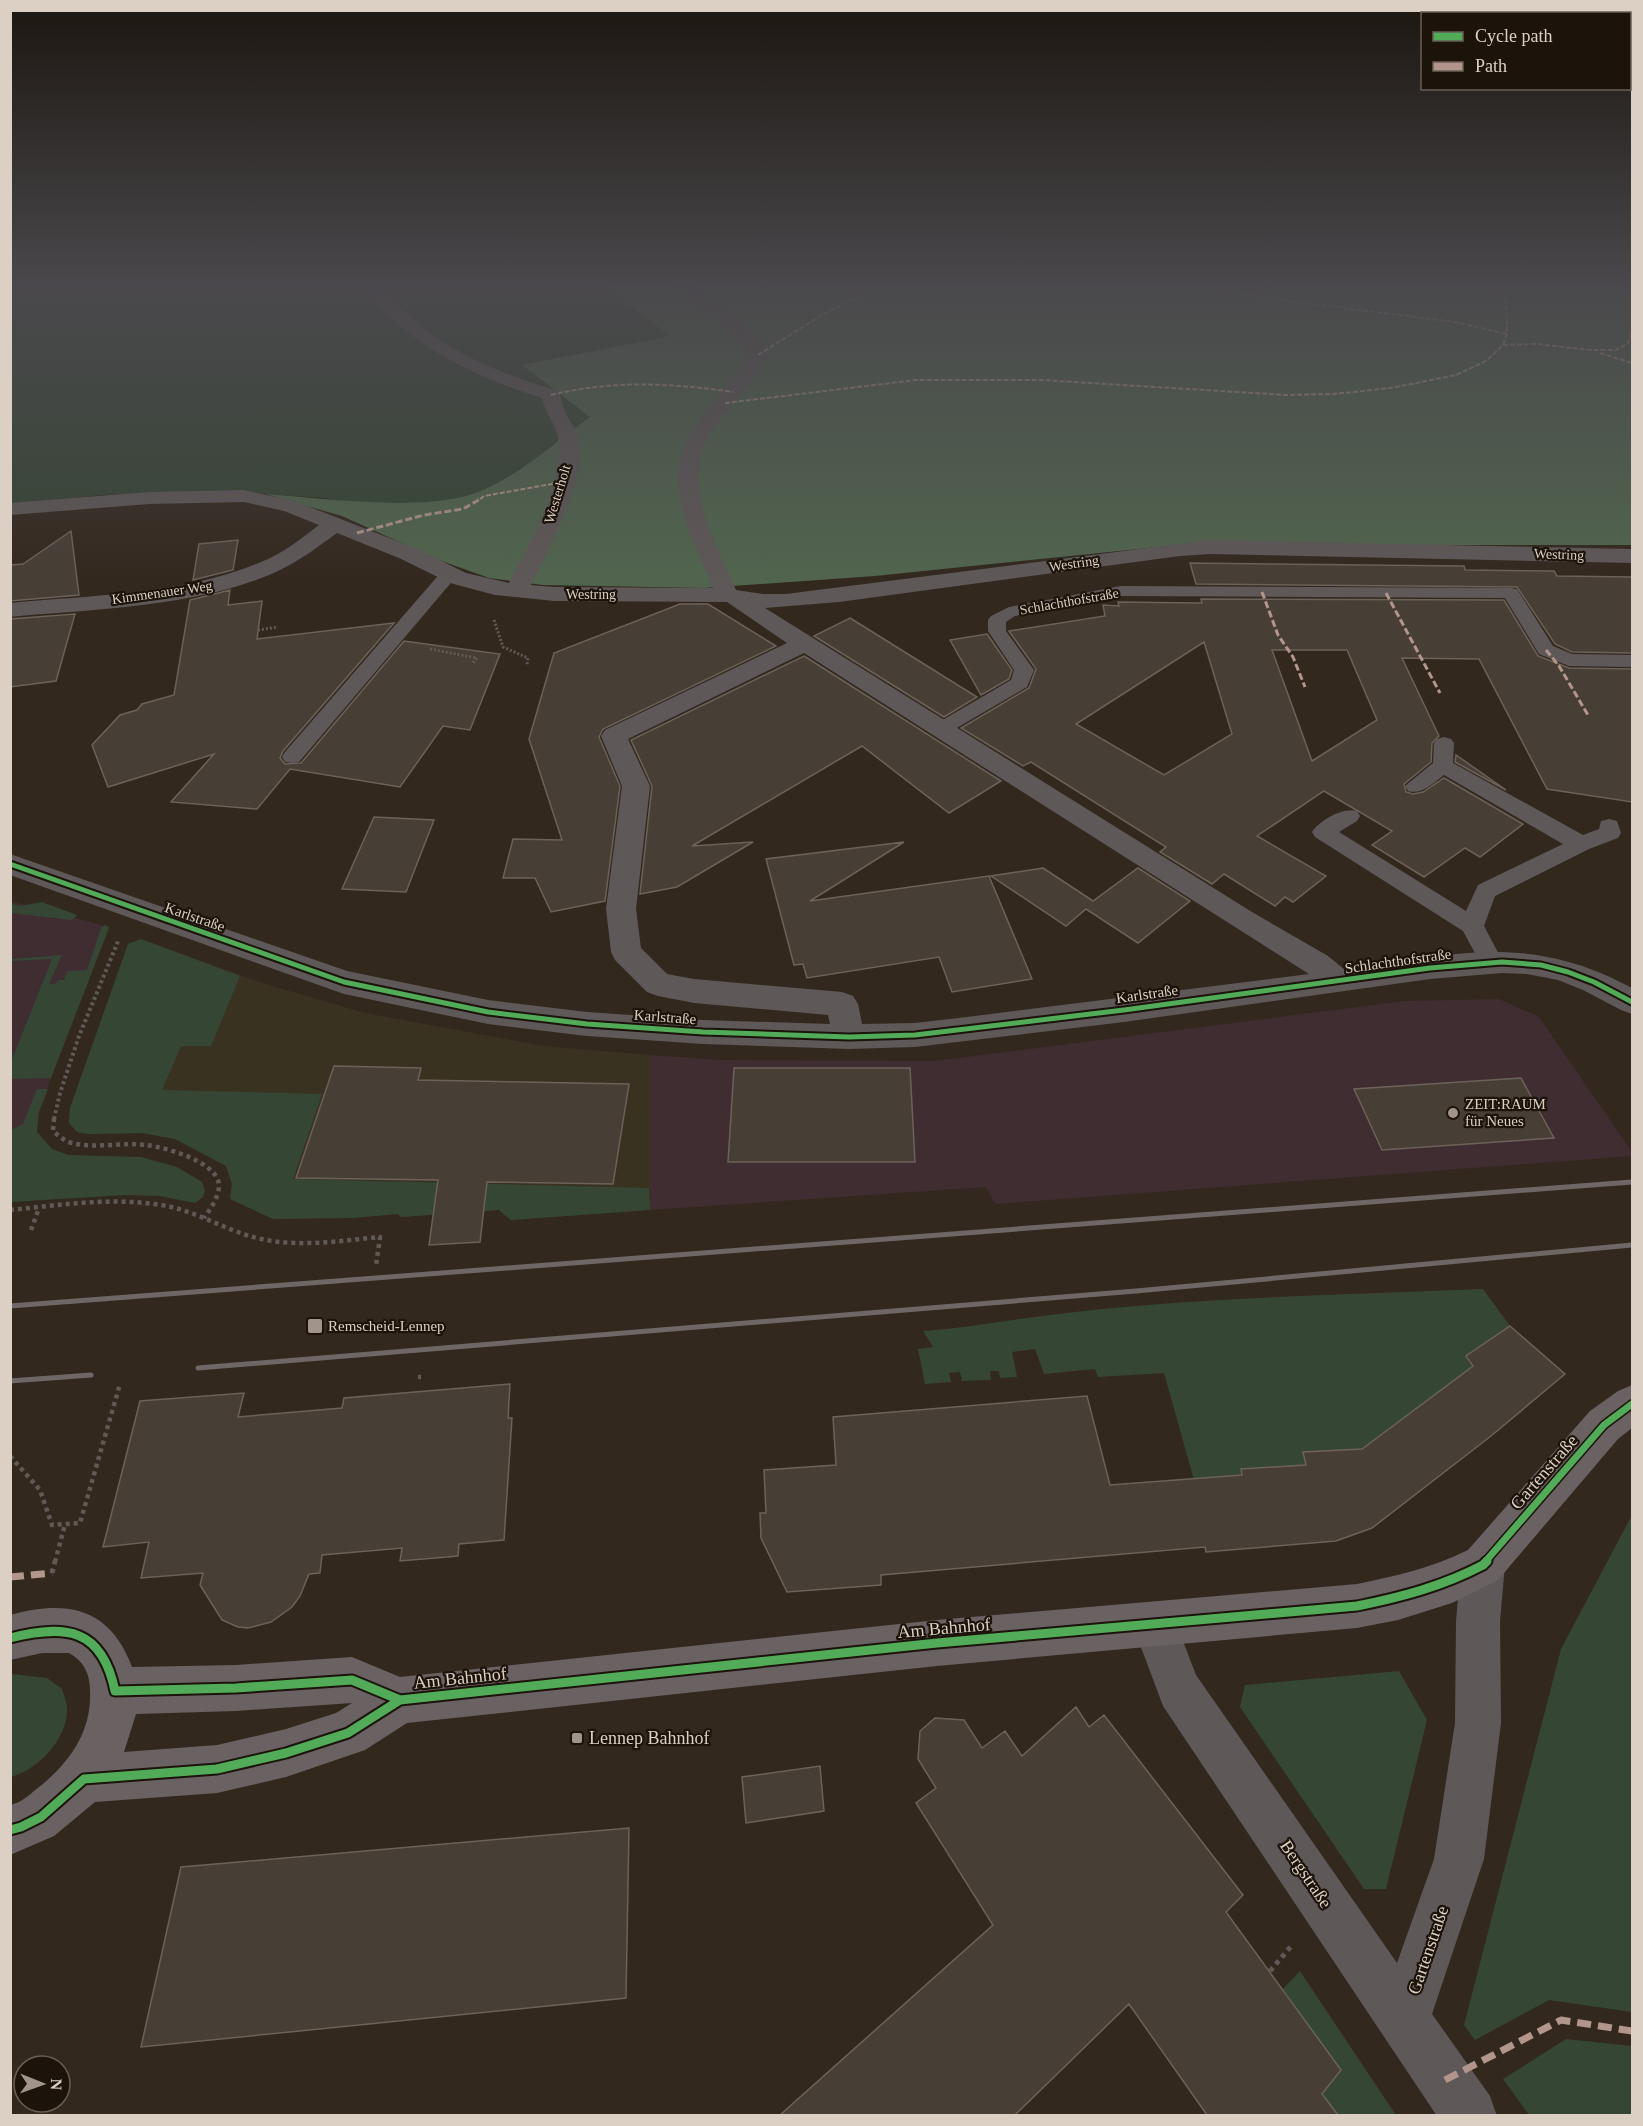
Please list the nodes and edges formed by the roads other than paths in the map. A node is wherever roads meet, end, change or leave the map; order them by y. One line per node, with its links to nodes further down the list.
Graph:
1 (519, 384): 7 (street, Westerholt)
2 (739, 384): 8 (street)
3 (10, 509): 4 (street)
4 (335, 524): 6 (street); 9 (street, Kimmenauer Weg)
5 (1632, 556): 8 (street, Westring)
6 (449, 574): 7 (street); 14 (lane)
7 (517, 590): 8 (street, Westring)
8 (727, 595): 10 (street, Schlachthofstraße)
9 (10, 610)
10 (804, 644): 12 (street, Schlachthofstraße); 25 (street, Karlstraße)
11 (1632, 661): 12 (lane, Schlachthofstraße)
12 (941, 729): 23 (street, Schlachthofstraße)
13 (1444, 743): 15 (lane)
14 (292, 757)
15 (1443, 766): 16 (lane); 19 (lane)
16 (1415, 786)
17 (1348, 816): 21 (lane)
18 (1609, 826): 19 (lane)
19 (1581, 844): 21 (lane)
20 (10, 864): 25 (street, Karlstraße)
21 (1472, 926): 22 (lane)
22 (1491, 962): 23 (street, Schlachthofstraße); 24 (street, Schlachthofstraße)
23 (1339, 982): 25 (street, Karlstraße)
24 (1632, 1002)
25 (849, 1037)
26 (1632, 1404): 27 (street, Gartenstraße)
27 (1483, 1565): 28 (street, Am Bahnhof); 34 (street, Gartenstraße)
28 (1155, 1626): 31 (street, Am Bahnhof); 34 (street, Bergstraße)
29 (10, 1638): 30 (street)
30 (115, 1691): 31 (street, Am Bahnhof); 32 (street)
31 (400, 1700): 32 (street, Am Bahnhof)
32 (84, 1779): 33 (street)
33 (12, 1831)
34 (1404, 2018): 35 (street, Bergstraße)
35 (1470, 2115)

